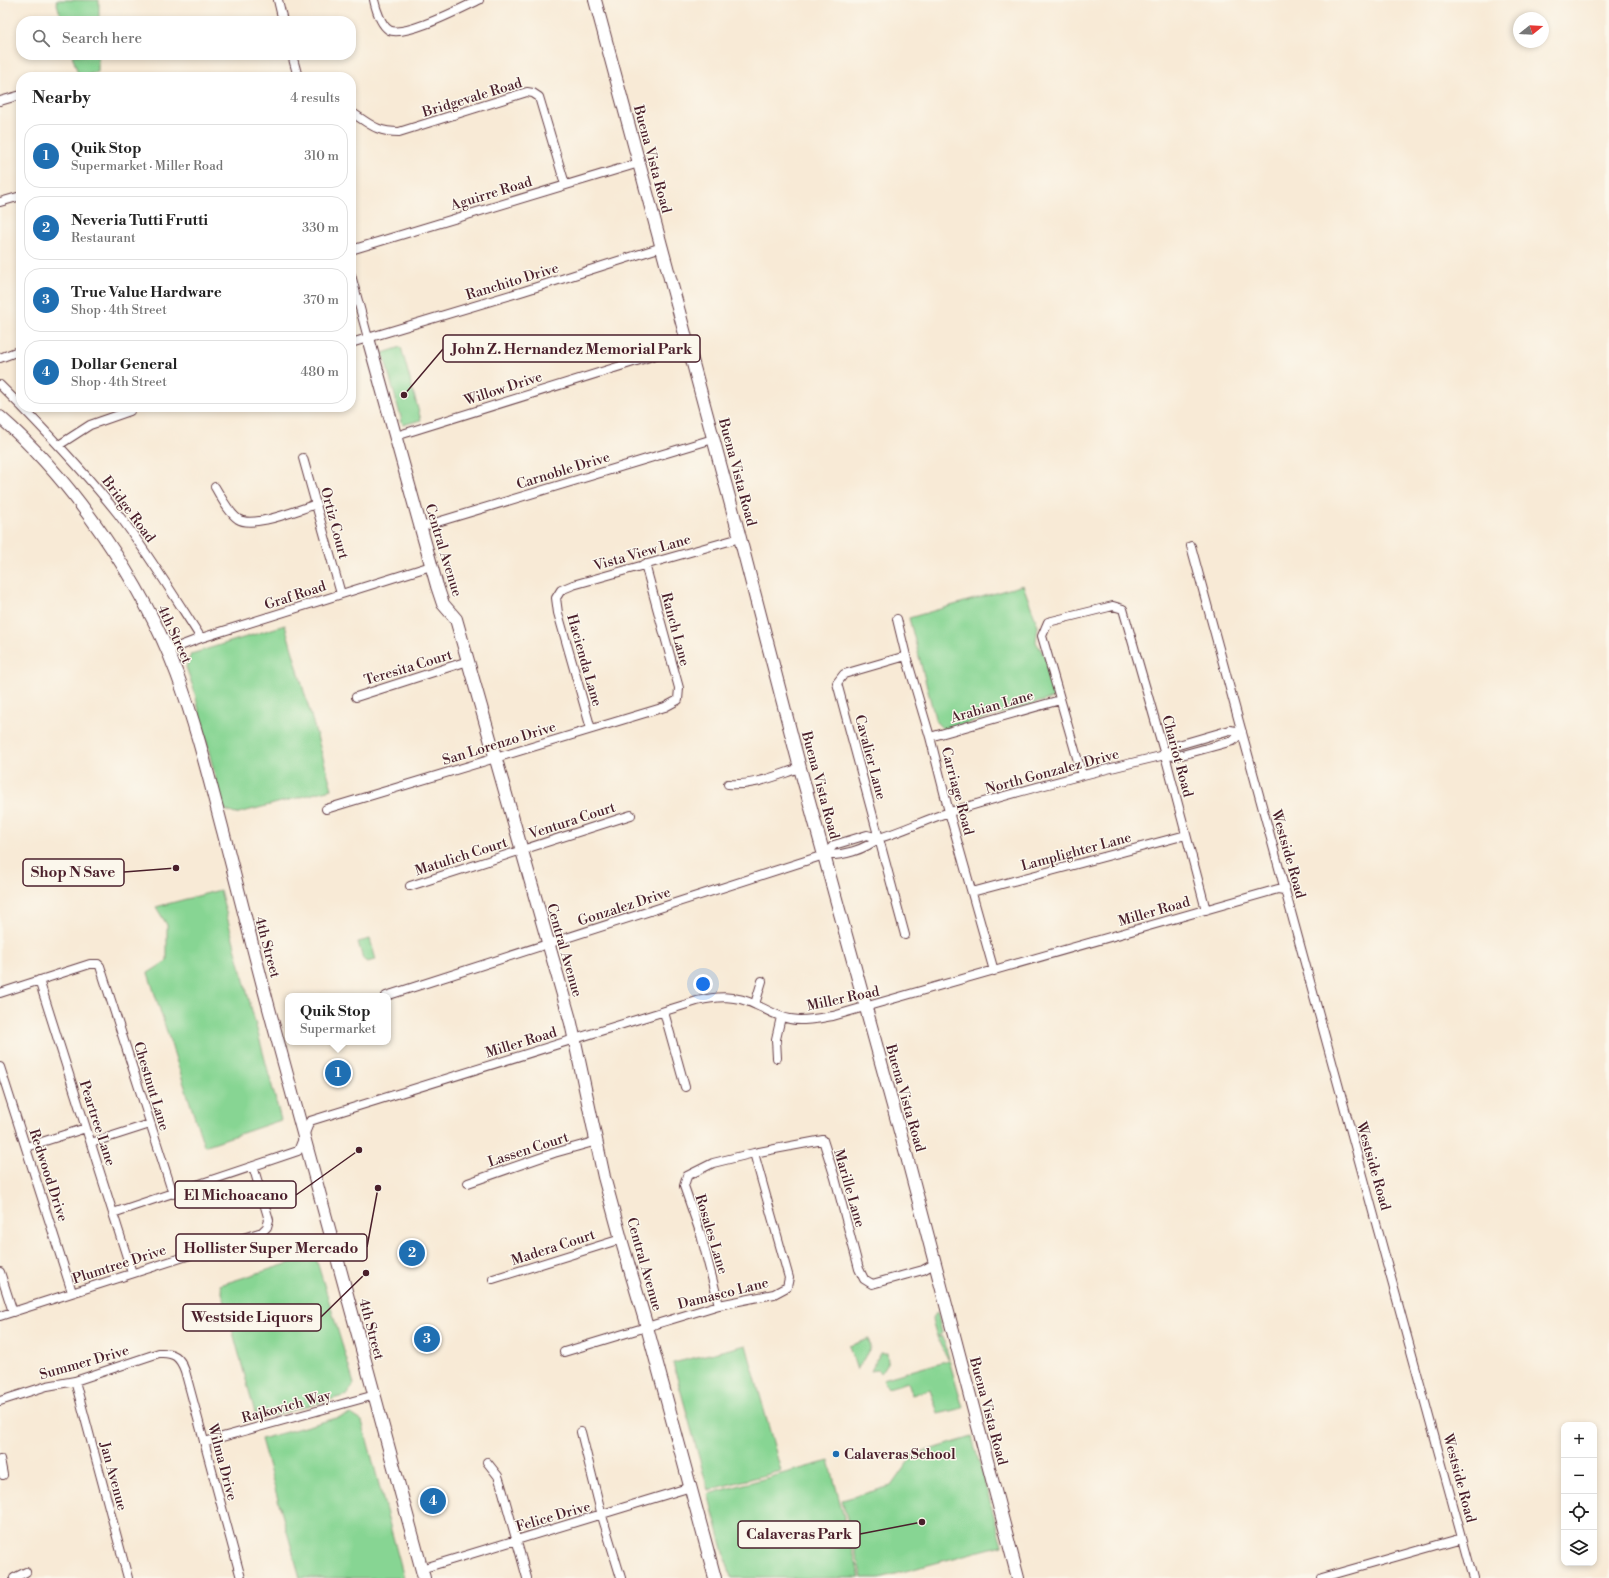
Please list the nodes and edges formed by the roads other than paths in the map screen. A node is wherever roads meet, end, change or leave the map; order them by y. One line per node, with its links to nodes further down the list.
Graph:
1 (278, 0): 5 (street)
2 (374, 0): 3 (street)
3 (479, 0)
4 (595, 0): 11 (street, Buena Vista Road)
5 (282, 16)
6 (293, 60): 7 (street)
7 (297, 72)
8 (16, 96): 9 (street)
9 (0, 101)
10 (356, 116): 12 (street, Bridgevale Road)
11 (639, 162): 12 (street, Aguirre Road); 15 (street, Buena Vista Road)
12 (565, 184): 16 (street, Aguirre Road)
13 (16, 197): 14 (street)
14 (0, 202)
15 (662, 247): 18 (street, Ranchito Drive); 20 (street, Buena Vista Road)
16 (356, 248)
17 (356, 294): 18 (street)
18 (368, 338): 19 (street, Ranchito Drive); 28 (street, Central Avenue)
19 (356, 342)
20 (688, 345): 28 (street, Willow Drive); 29 (street, Buena Vista Road)
21 (16, 352): 22 (street)
22 (0, 358)
23 (0, 385): 24 (street, Bridge Road)
24 (16, 402)
25 (26, 412): 30 (street, Bridge Road)
26 (127, 412): 30 (street)
27 (0, 417): 43 (street, 4th Street)
28 (396, 436): 34 (street, Central Avenue)
29 (713, 439): 34 (street, Carnoble Drive); 35 (street, Buena Vista Road)
30 (59, 445): 42 (street, Bridge Road)
31 (303, 458): 33 (street, Ortiz Court)
32 (215, 486): 33 (street)
33 (317, 504): 39 (street, Ortiz Court)
34 (421, 527): 38 (street, Central Avenue)
35 (740, 538): 37 (street, Vista View Lane); 54 (street, Buena Vista Road)
36 (1191, 546): 50 (street, Westside Road)
37 (645, 564): 40 (street, Vista View Lane); 47 (street, Ranch Lane)
38 (431, 566): 39 (street, Graf Road); 45 (street, Central Avenue)
39 (341, 594): 42 (street, Graf Road)
40 (556, 598): 49 (street, Hacienda Lane)
41 (897, 619): 44 (street, Carriage Road)
42 (201, 638): 43 (street, Graf Road)
43 (167, 651): 85 (street, 4th Street)
44 (906, 656): 51 (street, Carriage Road); 61 (street, Cavalier Lane)
45 (468, 662): 46 (street, Teresita Court); 53 (street, Central Avenue)
46 (356, 697)
47 (678, 700): 49 (street, San Lorenzo Drive)
48 (1060, 700): 51 (street, Arabian Lane); 52 (street, Chariot Road); 55 (street)
49 (591, 729): 53 (street, San Lorenzo Drive)
50 (1242, 732): 52 (street, North Gonzalez Drive); 52 (street, North Gonzalez Drive); 65 (street, Westside Road)
51 (930, 737): 58 (street, Carriage Road)
52 (1165, 755): 55 (street, North Gonzalez Drive); 60 (street, Chariot Road)
53 (495, 758): 57 (street, San Lorenzo Drive); 62 (street, Central Avenue)
54 (800, 768): 56 (street); 63 (street, Buena Vista Road)
55 (1082, 775): 58 (street, North Gonzalez Drive)
56 (728, 784)
57 (326, 810)
58 (949, 812): 61 (street, North Gonzalez Drive); 66 (street, Carriage Road)
59 (631, 815): 62 (street, Ventura Court)
60 (1186, 835): 66 (street, Lamplighter Lane); 67 (street, Chariot Road)
61 (879, 838): 63 (street, North Gonzalez Drive); 68 (street, Cavalier Lane)
62 (521, 850): 64 (street, Matulich Court); 69 (street, Central Avenue)
63 (824, 855): 69 (street, Gonzalez Drive); 76 (street, Buena Vista Road)
64 (410, 886)
65 (1284, 890): 67 (street, Miller Road); 117 (street, Westside Road)
66 (972, 892): 70 (street, Carriage Road)
67 (1206, 910): 70 (street, Miller Road)
68 (905, 935)
69 (548, 944): 74 (street, Gonzalez Drive); 79 (street, Central Avenue)
70 (994, 971): 76 (street, Miller Road)
71 (39, 980): 73 (street); 83 (street, Chestnut Lane); 84 (street, Peartree Lane)
72 (762, 981): 75 (street)
73 (0, 993)
74 (391, 994)
75 (755, 1004): 77 (street, Miller Road); 78 (street, Miller Road)
76 (865, 1008): 78 (street, Miller Road); 96 (street, Buena Vista Road)
77 (664, 1012): 79 (street, Miller Road); 82 (street)
78 (781, 1017): 80 (street)
79 (574, 1040): 85 (street, Miller Road); 86 (street, Central Avenue)
80 (777, 1058)
81 (0, 1067): 88 (street, Redwood Drive)
82 (684, 1087)
83 (150, 1124): 87 (street); 93 (street, Chestnut Lane)
84 (86, 1128): 87 (street, Peartree Lane); 88 (street)
85 (303, 1135): 91 (street, Miller Road); 108 (street, 4th Street)
86 (597, 1141): 92 (street, Lassen Court); 95 (street, Central Avenue)
87 (91, 1143): 94 (street, Peartree Lane)
88 (26, 1147): 100 (street, Redwood Drive)
89 (754, 1153): 90 (street, Marille Lane); 96 (street, Marille Lane); 101 (street, Damasco Lane)
90 (713, 1163): 101 (street, Rosales Lane)
91 (253, 1166): 93 (street); 98 (street, Plumtree Drive)
92 (468, 1183)
93 (173, 1194): 94 (street)
94 (113, 1213): 98 (street, Peartree Lane)
95 (621, 1239): 99 (street, Madera Court); 104 (street, Central Avenue)
96 (934, 1264): 127 (street, Buena Vista Road)
97 (0, 1272): 102 (street)
98 (132, 1273): 100 (street, Plumtree Drive)
99 (493, 1279)
100 (72, 1292): 102 (street, Plumtree Drive)
101 (718, 1305): 104 (street, Damasco Lane)
102 (13, 1312): 103 (street, Plumtree Drive)
103 (0, 1316)
104 (647, 1327): 105 (street, Damasco Lane); 115 (street, Central Avenue)
105 (564, 1352)
106 (176, 1356): 107 (street, Summer Drive); 111 (street, Wilma Drive)
107 (75, 1381): 109 (street, Summer Drive); 122 (street, Jan Avenue)
108 (375, 1395): 111 (street, Rajkovich Way); 120 (street, 4th Street)
109 (0, 1401)
110 (581, 1432): 116 (street)
111 (204, 1442): 123 (street, Wilma Drive)
112 (0, 1459): 114 (street)
113 (487, 1462): 118 (street)
114 (3, 1476)
115 (691, 1487): 116 (street, Felice Drive); 126 (street, Central Avenue)
116 (602, 1516): 118 (street, Felice Drive); 125 (street)
117 (1462, 1538): 128 (street, Westside Road); 129 (street, Westside Road)
118 (517, 1539): 120 (street, Felice Drive); 124 (street)
119 (26, 1572): 121 (street)
120 (422, 1574)
121 (14, 1578)
122 (128, 1578)
123 (241, 1578)
124 (527, 1578)
125 (621, 1578)
126 (716, 1578)
127 (1018, 1578)
128 (1321, 1578)
129 (1473, 1578)

